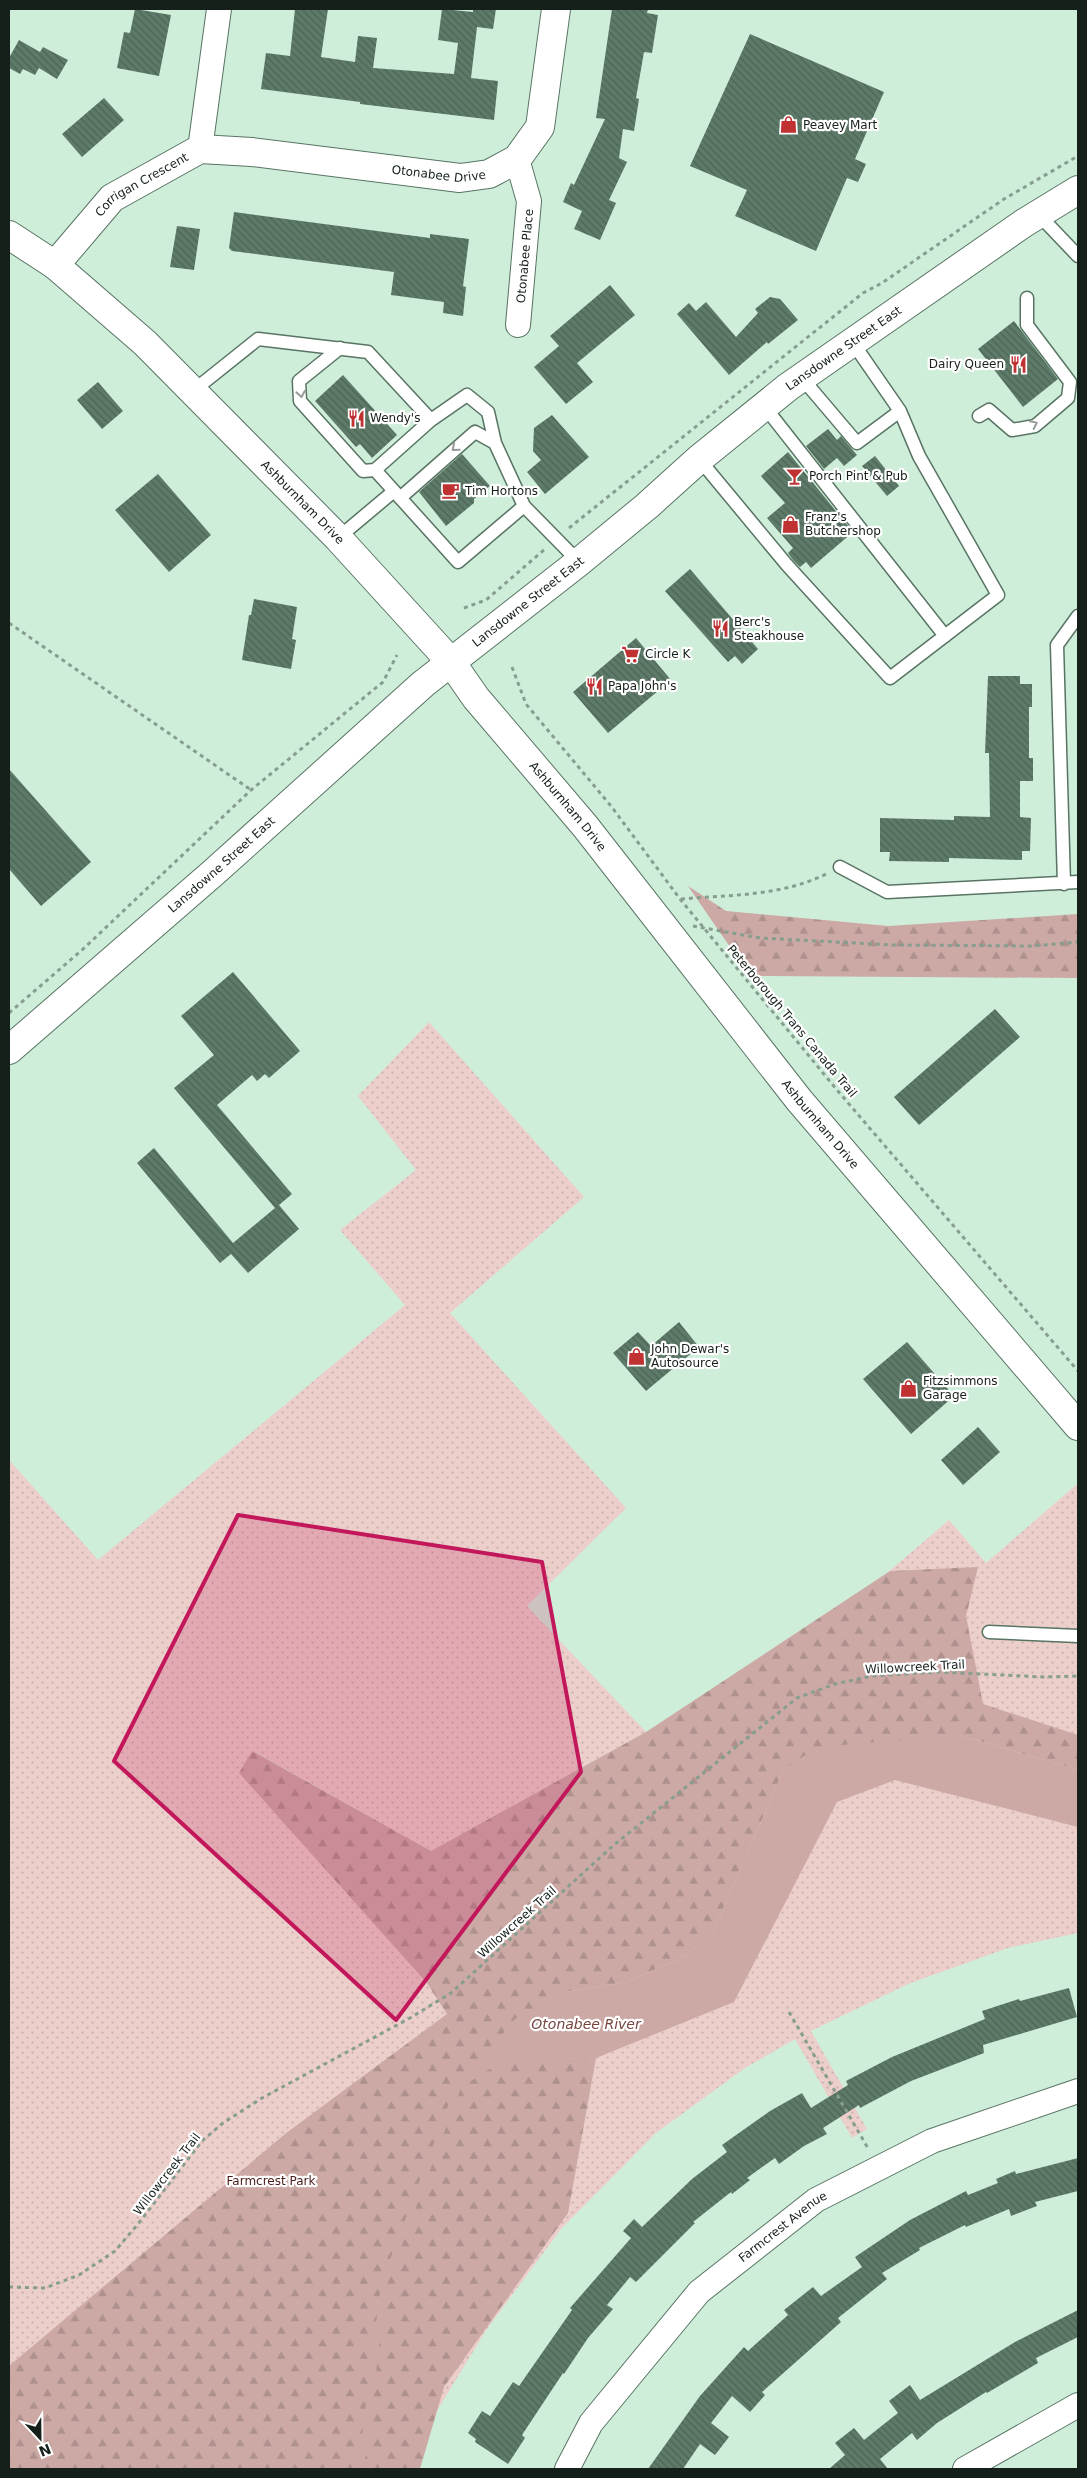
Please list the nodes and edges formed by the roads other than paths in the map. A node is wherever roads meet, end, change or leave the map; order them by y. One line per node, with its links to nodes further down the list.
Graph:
1 (219, 9): 3 (street, Corrigan Crescent)
2 (556, 9): 4 (main road, Otonabee Drive)
3 (200, 149): 4 (main road, Otonabee Drive); 9 (main road, Corrigan Crescent)
4 (517, 159): 11 (street, Otonabee Place)
5 (1078, 190): 6 (main road, Lansdowne Street East)
6 (1038, 214): 8 (lane); 12 (main road, Lansdowne Street East)
7 (9, 235): 9 (main road, Ashburnham Drive)
8 (1078, 256)
9 (55, 265): 15 (main road, Ashburnham Drive)
10 (1027, 298): 18 (lane, one-way to 10)
11 (518, 325)
12 (853, 343): 14 (main road, Lansdowne Street East); 17 (lane)
13 (340, 348): 15 (lane); 19 (lane); 22 (lane, one-way to 22)
14 (801, 376): 16 (main road, Lansdowne Street East); 17 (lane)
15 (193, 391): 25 (main road, Ashburnham Drive)
16 (764, 406): 21 (main road, Lansdowne Street East); 28 (lane)
17 (900, 411): 28 (lane)
18 (979, 416)
19 (430, 420): 20 (lane); 22 (lane)
20 (495, 442): 23 (lane, one-way to 23); 24 (lane)
21 (699, 459): 26 (main road, Lansdowne Street East); 28 (lane)
22 (375, 470): 23 (lane)
23 (397, 495): 24 (lane); 25 (lane)
24 (524, 506): 26 (lane)
25 (338, 538): 29 (main road, Ashburnham Drive)
26 (579, 562): 29 (main road, Lansdowne Street East)
27 (1078, 616): 32 (lane)
28 (945, 636)
29 (451, 662): 33 (main road, Lansdowne Street East); 34 (main road, Ashburnham Drive)
30 (840, 867): 32 (lane)
31 (1078, 882): 32 (lane)
32 (1064, 884)
33 (9, 1050)
34 (1078, 1426)
35 (989, 1632): 36 (lane)
36 (1078, 1636)
37 (1078, 2091): 39 (street, Farmcrest Avenue)
38 (1078, 2406): 40 (street)
39 (567, 2469)
40 (965, 2469)

